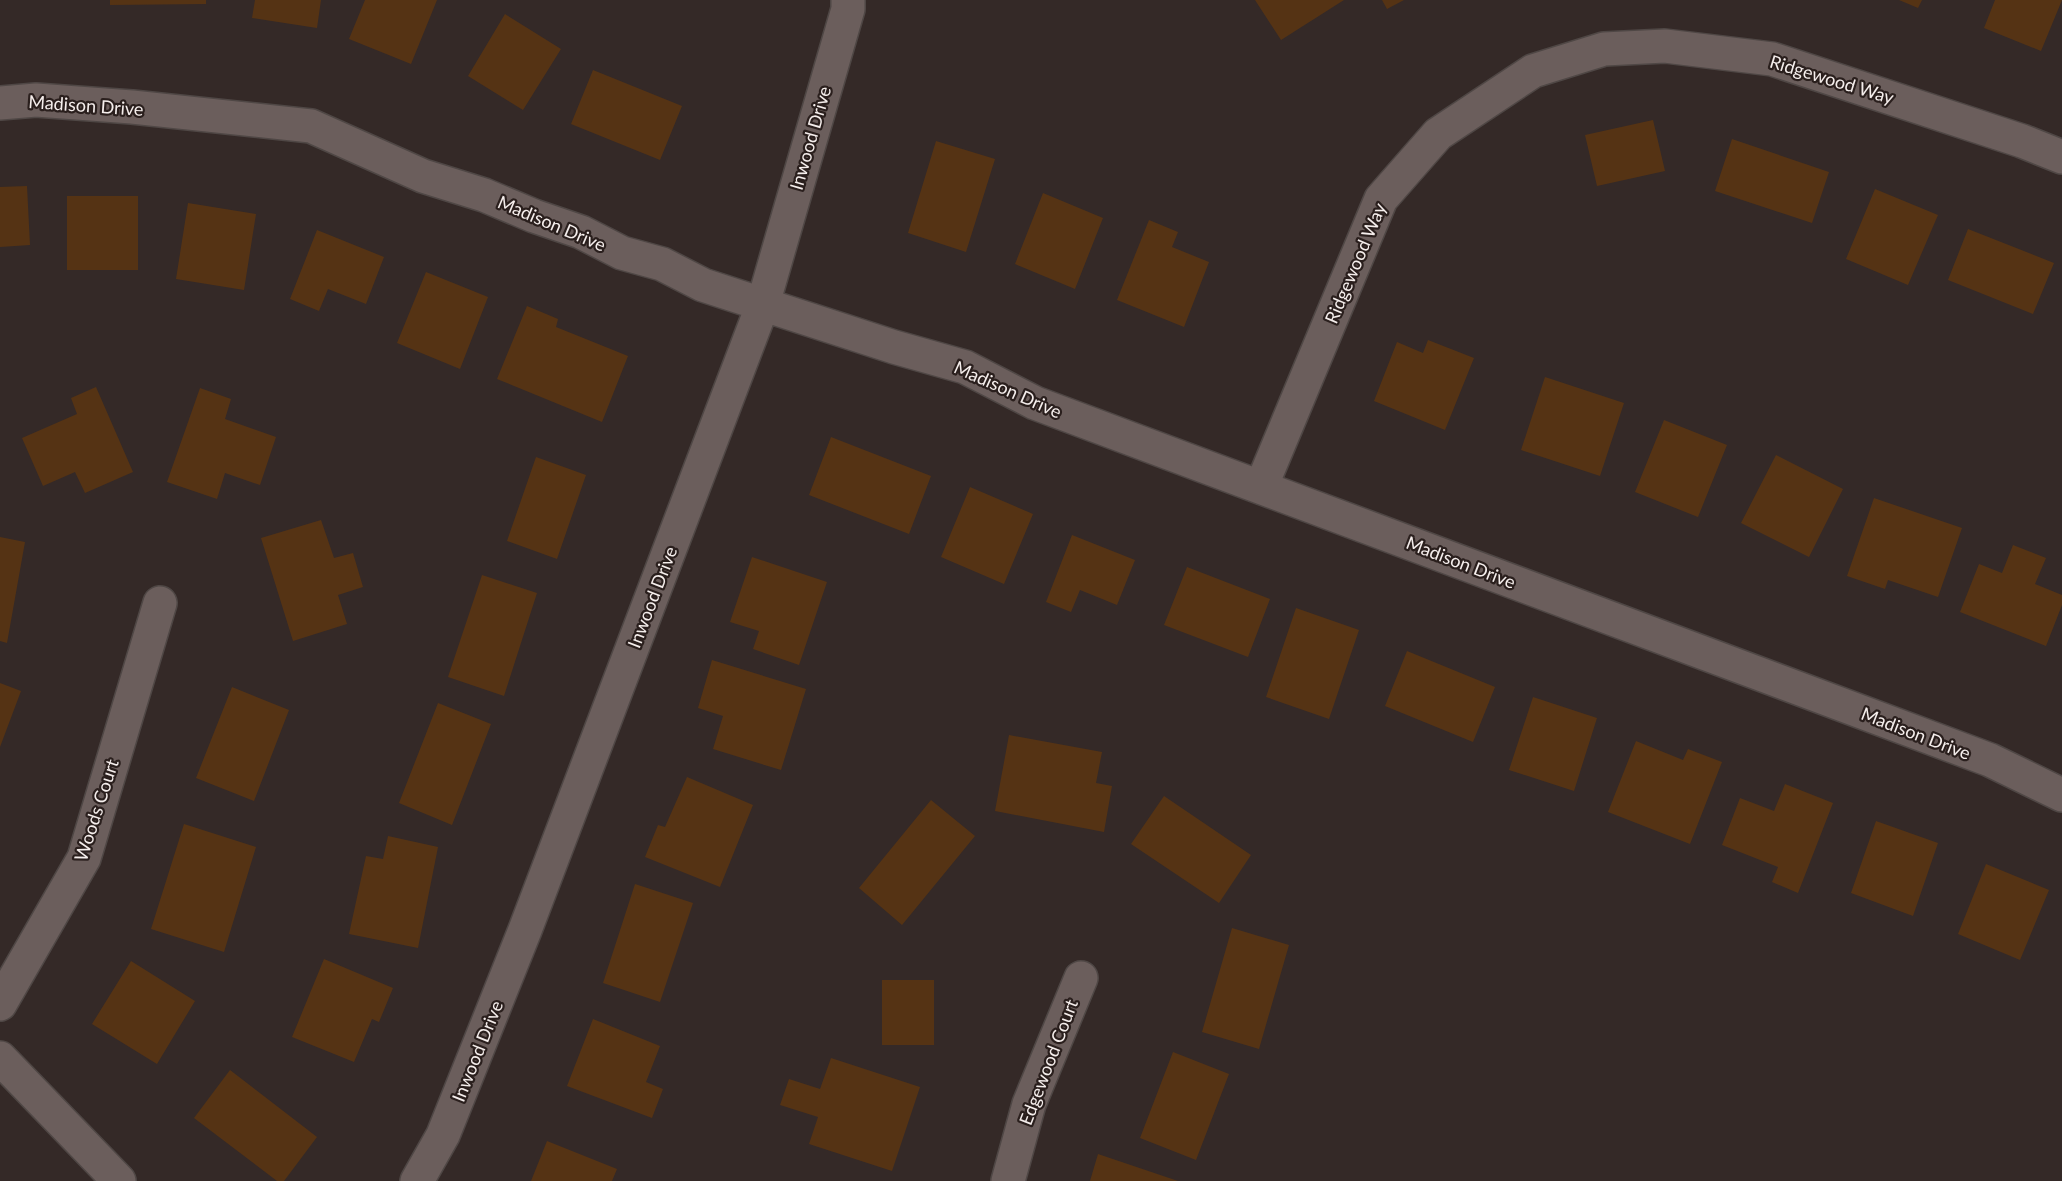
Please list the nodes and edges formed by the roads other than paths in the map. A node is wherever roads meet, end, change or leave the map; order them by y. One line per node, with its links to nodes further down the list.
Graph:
1 (848, 0): 4 (street, Inwood Drive)
2 (0, 103): 4 (street, Madison Drive)
3 (2062, 157): 5 (street, Ridgewood Way)
4 (763, 304): 5 (street, Madison Drive); 12 (street, Inwood Drive)
5 (1261, 487): 7 (street, Madison Drive)
6 (160, 603): 9 (street, Woods Court)
7 (2062, 795)
8 (1081, 978): 13 (street, Edgewood Court)
9 (0, 1004)
10 (0, 1058): 11 (street)
11 (118, 1181)
12 (417, 1181)
13 (1008, 1181)

